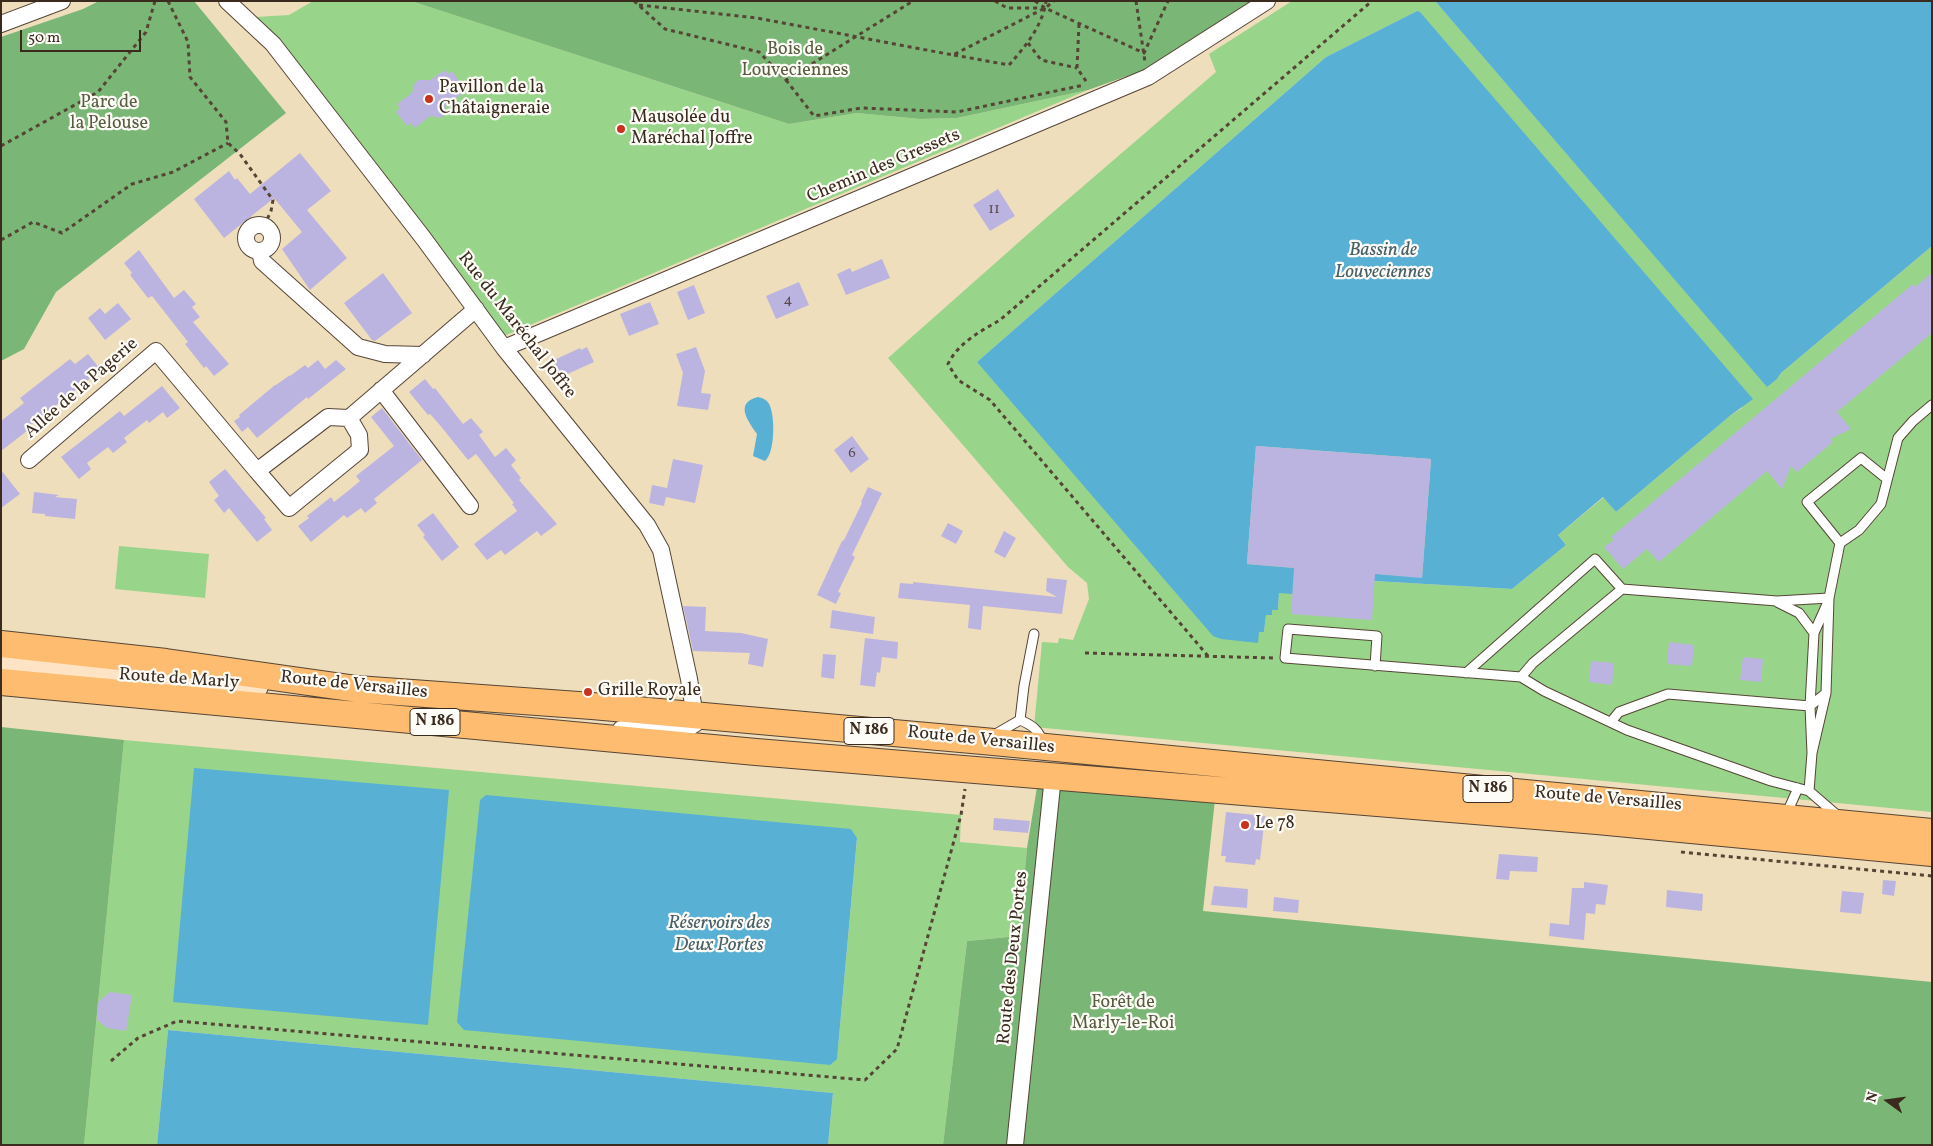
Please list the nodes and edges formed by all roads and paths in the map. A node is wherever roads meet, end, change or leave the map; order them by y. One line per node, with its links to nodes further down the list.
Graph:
1 (62, 1): 17 (street)
2 (155, 1): 29 (path)
3 (168, 1): 28 (path)
4 (227, 1): 32 (street, Rue du Maréchal Joffre)
5 (634, 1): 15 (path)
6 (912, 1): 19 (path)
7 (995, 1): 16 (path)
8 (1035, 1): 16 (path)
9 (1046, 1): 16 (path)
10 (1054, 1): 16 (path)
11 (1136, 1): 21 (path)
12 (1168, 1): 21 (path)
13 (1267, 1): 24 (street, Chemin des Gressets)
14 (1372, 1): 50 (path)
15 (639, 6): 19 (path); 25 (path)
16 (1045, 8): 18 (path); 20 (path); 22 (path)
17 (1, 24)
18 (1079, 24): 21 (path); 23 (path)
19 (854, 37): 22 (path); 25 (path)
20 (1028, 43): 22 (path); 23 (path)
21 (1144, 53): 24 (path)
22 (953, 55)
23 (1077, 68): 26 (path)
24 (1148, 77): 27 (street, Chemin des Gressets)
25 (786, 80): 26 (path)
26 (1088, 84): 27 (path)
27 (1094, 100): 33 (street, Chemin des Gressets)
28 (228, 143): 30 (path); 31 (path)
29 (1, 146)
30 (264, 226): 34 (street)
31 (1, 240)
32 (476, 309): 33 (street, Rue du Maréchal Joffre); 34 (street)
33 (504, 348): 60 (street, Rue du Maréchal Joffre)
34 (423, 355): 35 (street)
35 (381, 390): 37 (street); 41 (street)
36 (1932, 406): 40 (lane)
37 (349, 418): 39 (street); 39 (street)
38 (29, 460): 39 (street, Allée de la Pagerie)
39 (256, 470)
40 (1887, 479): 42 (lane); 42 (lane)
41 (470, 506)
42 (1840, 543): 44 (lane)
43 (1622, 589): 45 (lane); 55 (lane); 56 (lane)
44 (1829, 598): 45 (lane); 46 (lane); 58 (lane)
45 (1776, 602): 46 (lane)
46 (1814, 633): 59 (lane)
47 (1034, 634): 61 (lane)
48 (1, 644): 54 (main road, Route de Versailles / N 186)
49 (1085, 653): 50 (path)
50 (1208, 656): 51 (path)
51 (1285, 658): 53 (lane); 53 (lane)
52 (1, 665): 54 (main road, Route de Marly)
53 (1375, 666): 55 (lane)
54 (149, 669): 60 (main road, Route de Versailles / N 186)
55 (1466, 673): 56 (lane)
56 (1521, 678): 62 (lane)
57 (1, 682): 63 (main road, Route de Versailles / N 186)
58 (1826, 693): 59 (lane); 66 (lane)
59 (1810, 706): 62 (lane); 66 (lane)
60 (694, 715): 63 (street); 64 (main road, Route de Versailles / N 186)
61 (1020, 720): 64 (lane); 65 (lane)
62 (1611, 722): 69 (lane)
63 (582, 736): 67 (main road, Route de Versailles / N 186)
64 (983, 740): 65 (main road, Route de Versailles / N 186)
65 (1044, 748): 67 (street); 72 (main road, Route de Versailles / N 186)
66 (1812, 753): 70 (lane)
67 (1021, 774): 68 (main road, Route de Versailles / N 186)
68 (1053, 776): 75 (main road, Route de Versailles / N 186); 77 (street, Route des Deux Portes)
69 (1798, 788): 70 (lane); 72 (lane)
70 (1810, 791): 73 (lane)
71 (961, 815): 76 (path)
72 (1785, 818): 73 (main road, Route de Versailles / N 186)
73 (1846, 823): 74 (main road, Route de Versailles / N 186)
74 (1932, 832)
75 (1932, 854)
76 (111, 1061)
77 (1015, 1145)

